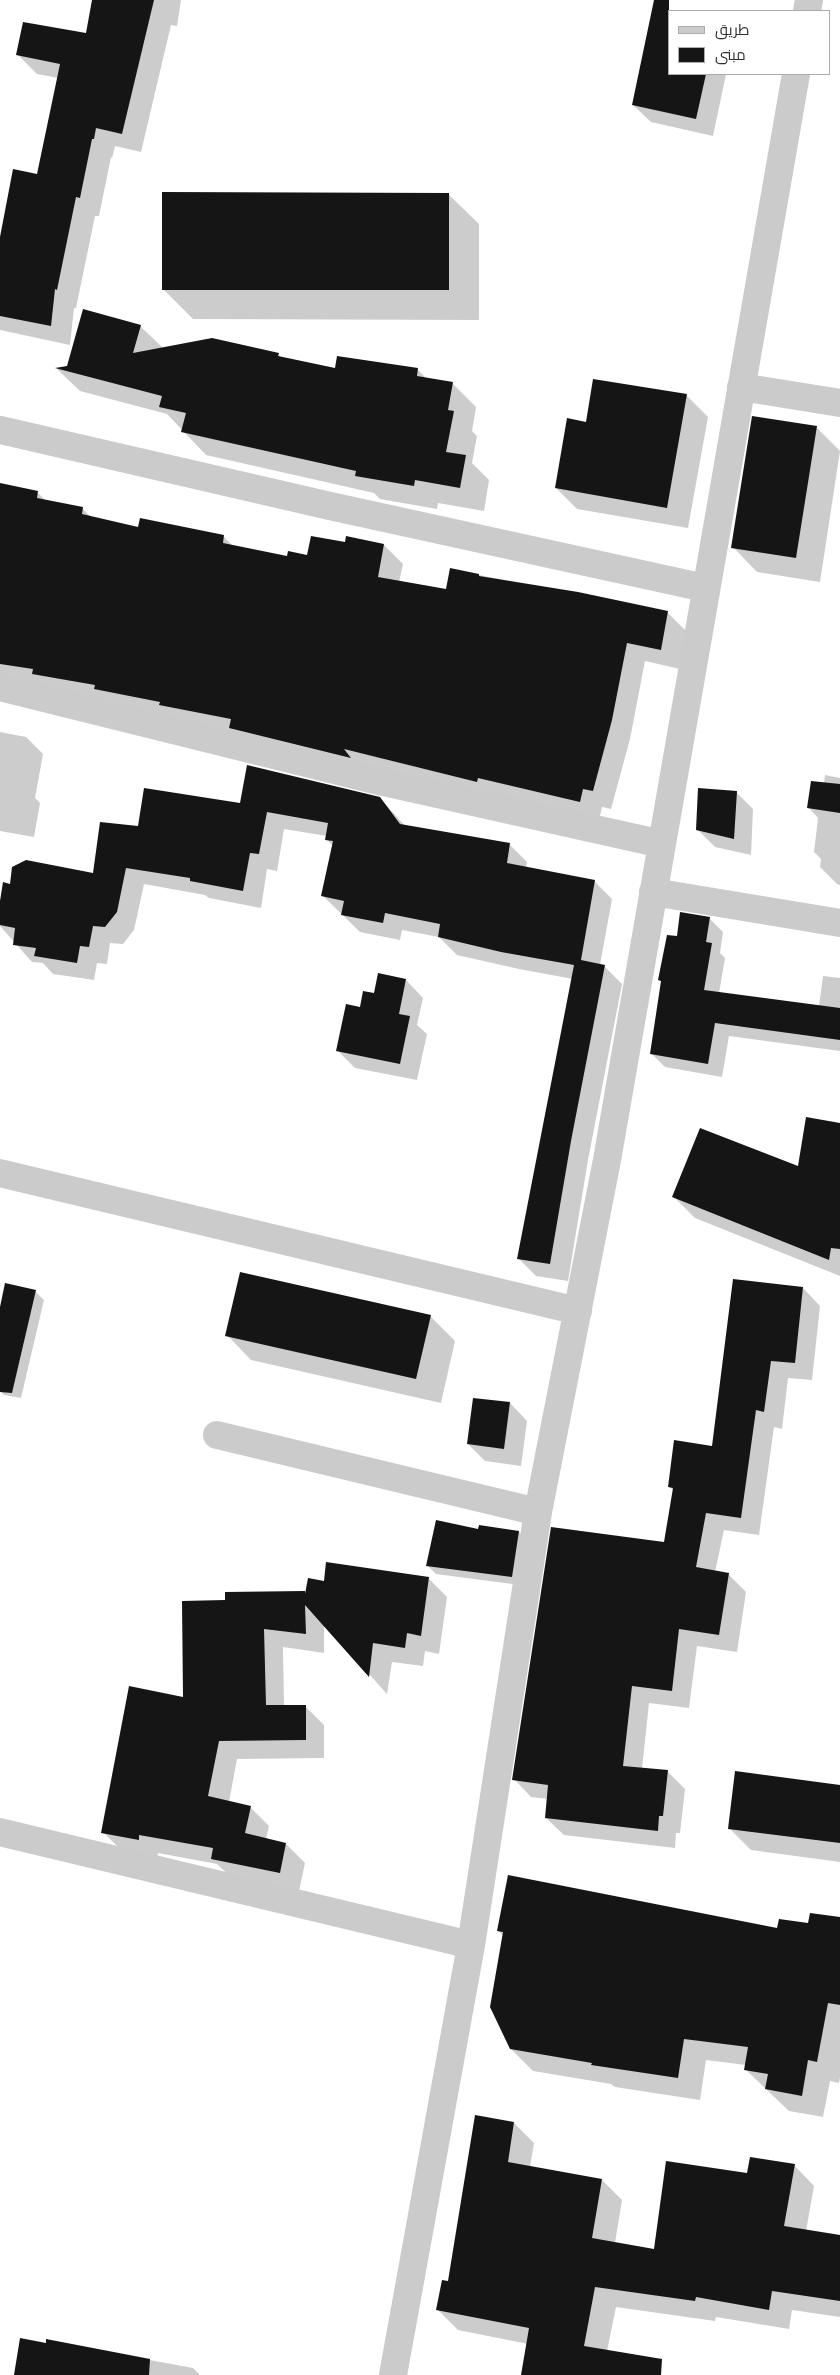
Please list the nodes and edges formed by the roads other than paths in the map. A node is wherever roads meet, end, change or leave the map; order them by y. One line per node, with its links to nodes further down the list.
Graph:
1 (796, 75): 2 (street)
2 (741, 387): 3 (street); 5 (street)
3 (840, 403)
4 (0, 430): 5 (street)
5 (705, 588): 7 (street)
6 (0, 687): 7 (street)
7 (662, 844): 8 (street)
8 (652, 892): 9 (street); 11 (street)
9 (840, 923)
10 (0, 1173): 11 (street)
11 (578, 1311): 13 (street)
12 (217, 1435): 13 (street)
13 (538, 1512): 15 (street)
14 (0, 1832): 15 (street)
15 (471, 1945): 16 (street)
16 (393, 2375)

